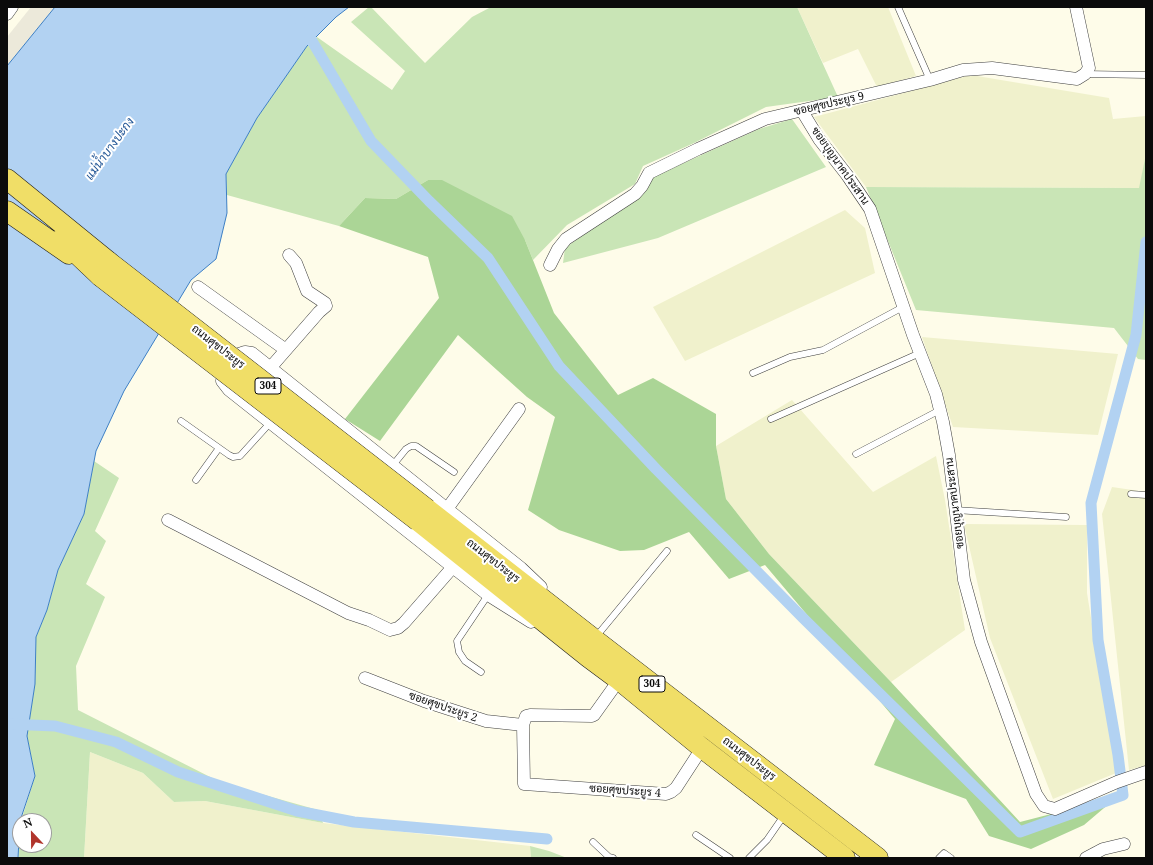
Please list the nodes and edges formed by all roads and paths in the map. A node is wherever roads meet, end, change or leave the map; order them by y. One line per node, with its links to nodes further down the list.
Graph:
1 (12, 7): 4 (street)
2 (898, 7): 7 (lane)
3 (1076, 7): 5 (street)
4 (7, 14)
5 (1085, 74): 6 (lane); 7 (street, ซอยศุขประยูร 9)
6 (1146, 75)
7 (930, 80): 8 (street, ซอยศุขประยูร 9)
8 (802, 111): 12 (street, ซอยศุขประยูร 9); 15 (street, ซอยบุญนาคประสาน)
9 (7, 179): 13 (main road, ถนนศุขประยูร / 304)
10 (11, 200): 13 (main road, ถนนศุขประยูร / 304)
11 (289, 255): 16 (street)
12 (550, 265)
13 (104, 269): 39 (main road, ถนนศุขประยูร / 304, bridge)
14 (198, 287): 16 (street)
15 (904, 307): 17 (street, ซอยบุญนาคประสาน); 19 (lane)
16 (286, 350): 18 (street)
17 (920, 353): 21 (street, ซอยบุญนาคประสาน); 22 (lane)
18 (271, 368): 24 (street); 27 (street)
19 (753, 373)
20 (519, 409): 32 (street)
21 (940, 410): 26 (lane); 33 (street, ซอยบุญนาคประสาน)
22 (771, 419)
23 (181, 422): 25 (lane)
24 (270, 423): 25 (lane); 37 (street)
25 (219, 448): 29 (lane)
26 (856, 454)
27 (393, 465): 28 (lane); 32 (street)
28 (454, 472)
29 (196, 480)
30 (1131, 494): 31 (lane)
31 (1146, 495)
32 (447, 509): 39 (street)
33 (955, 510): 34 (lane); 45 (street, ซอยบุญนาคประสาน)
34 (1066, 517)
35 (168, 520): 37 (street)
36 (667, 551): 39 (lane)
37 (452, 568): 38 (street)
38 (488, 595): 39 (street); 40 (lane)
39 (594, 646): 42 (main road, ถนนศุขประยูร / 304); 54 (main road, ถนนศุขประยูร / 304)
40 (481, 672)
41 (365, 678): 43 (street, ซอยศุขประยูร 2)
42 (620, 680): 43 (street); 44 (main road, ถนนศุขประยูร / 304)
43 (523, 725): 44 (street, ซอยศุขประยูร 4)
44 (702, 748): 46 (main road, ถนนศุขประยูร / 304)
45 (1146, 772)
46 (786, 813): 52 (lane); 53 (main road, ถนนศุขประยูร / 304)
47 (696, 834): 51 (lane)
48 (593, 842): 50 (lane)
49 (1124, 844): 57 (street)
50 (613, 858)
51 (730, 858)
52 (749, 858)
53 (845, 858)
54 (878, 858)
55 (939, 858): 56 (lane)
56 (951, 858)
57 (1086, 858)

